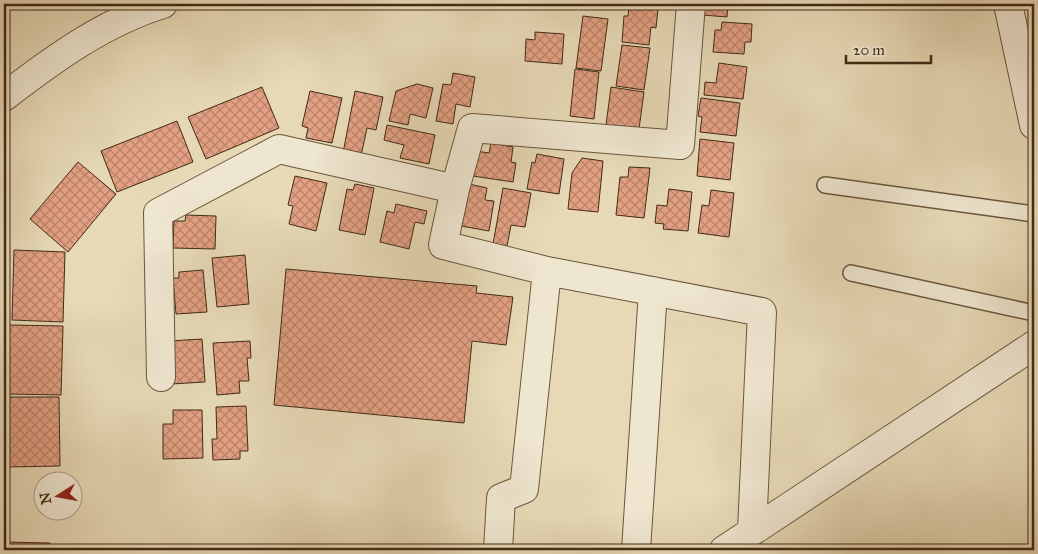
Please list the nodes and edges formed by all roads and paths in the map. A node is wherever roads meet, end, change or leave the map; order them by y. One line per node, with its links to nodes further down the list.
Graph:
1 (163, 4): 4 (street)
2 (691, 4): 7 (street)
3 (1008, 4): 5 (street)
4 (4, 97)
5 (1034, 126)
6 (825, 185): 8 (lane)
7 (455, 189): 9 (street); 14 (street)
8 (1034, 214)
9 (547, 271): 11 (street); 16 (street)
10 (851, 273): 12 (lane)
11 (653, 291): 15 (street); 17 (street)
12 (1034, 313)
13 (1034, 344): 15 (street)
14 (162, 377)
15 (752, 530): 18 (street)
16 (498, 550)
17 (636, 550)
18 (724, 550)

